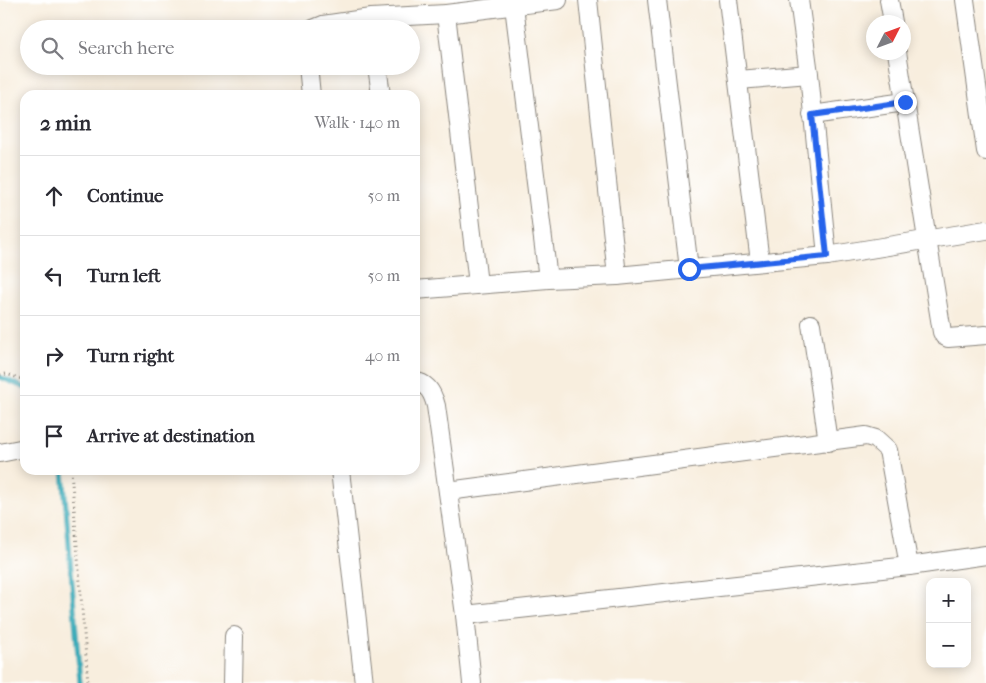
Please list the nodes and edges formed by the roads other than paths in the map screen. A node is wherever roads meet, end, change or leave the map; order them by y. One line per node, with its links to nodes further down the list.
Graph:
1 (558, 0): 8 (street)
2 (588, 0): 27 (street)
3 (658, 0): 26 (street)
4 (728, 0): 16 (street)
5 (800, 0): 13 (street)
6 (889, 0): 10 (street)
7 (965, 0): 21 (street)
8 (514, 6): 9 (street); 28 (street)
9 (446, 14): 11 (street); 29 (street)
10 (892, 15)
11 (402, 20)
12 (899, 60): 19 (street)
13 (809, 74): 16 (street); 20 (street)
14 (309, 75): 17 (street)
15 (378, 75): 18 (street)
16 (739, 80): 25 (street)
17 (310, 90)
18 (380, 90)
19 (905, 102): 20 (street); 23 (street)
20 (812, 115): 24 (street)
21 (986, 151)
22 (986, 230): 23 (street)
23 (927, 239): 24 (street); 32 (street)
24 (827, 256): 25 (street)
25 (760, 262): 26 (street)
26 (689, 269): 27 (street)
27 (618, 276): 28 (street)
28 (548, 278): 29 (street)
29 (478, 284): 30 (street)
30 (420, 290)
31 (811, 324): 34 (street)
32 (986, 335)
33 (420, 383): 38 (street)
34 (828, 442): 38 (street); 40 (street)
35 (20, 449): 36 (street)
36 (0, 453)
37 (341, 475): 44 (street)
38 (448, 491): 41 (street)
39 (986, 555): 40 (street)
40 (909, 566): 41 (street)
41 (466, 615): 45 (street)
42 (234, 636): 43 (street)
43 (233, 683)
44 (364, 683)
45 (472, 683)

